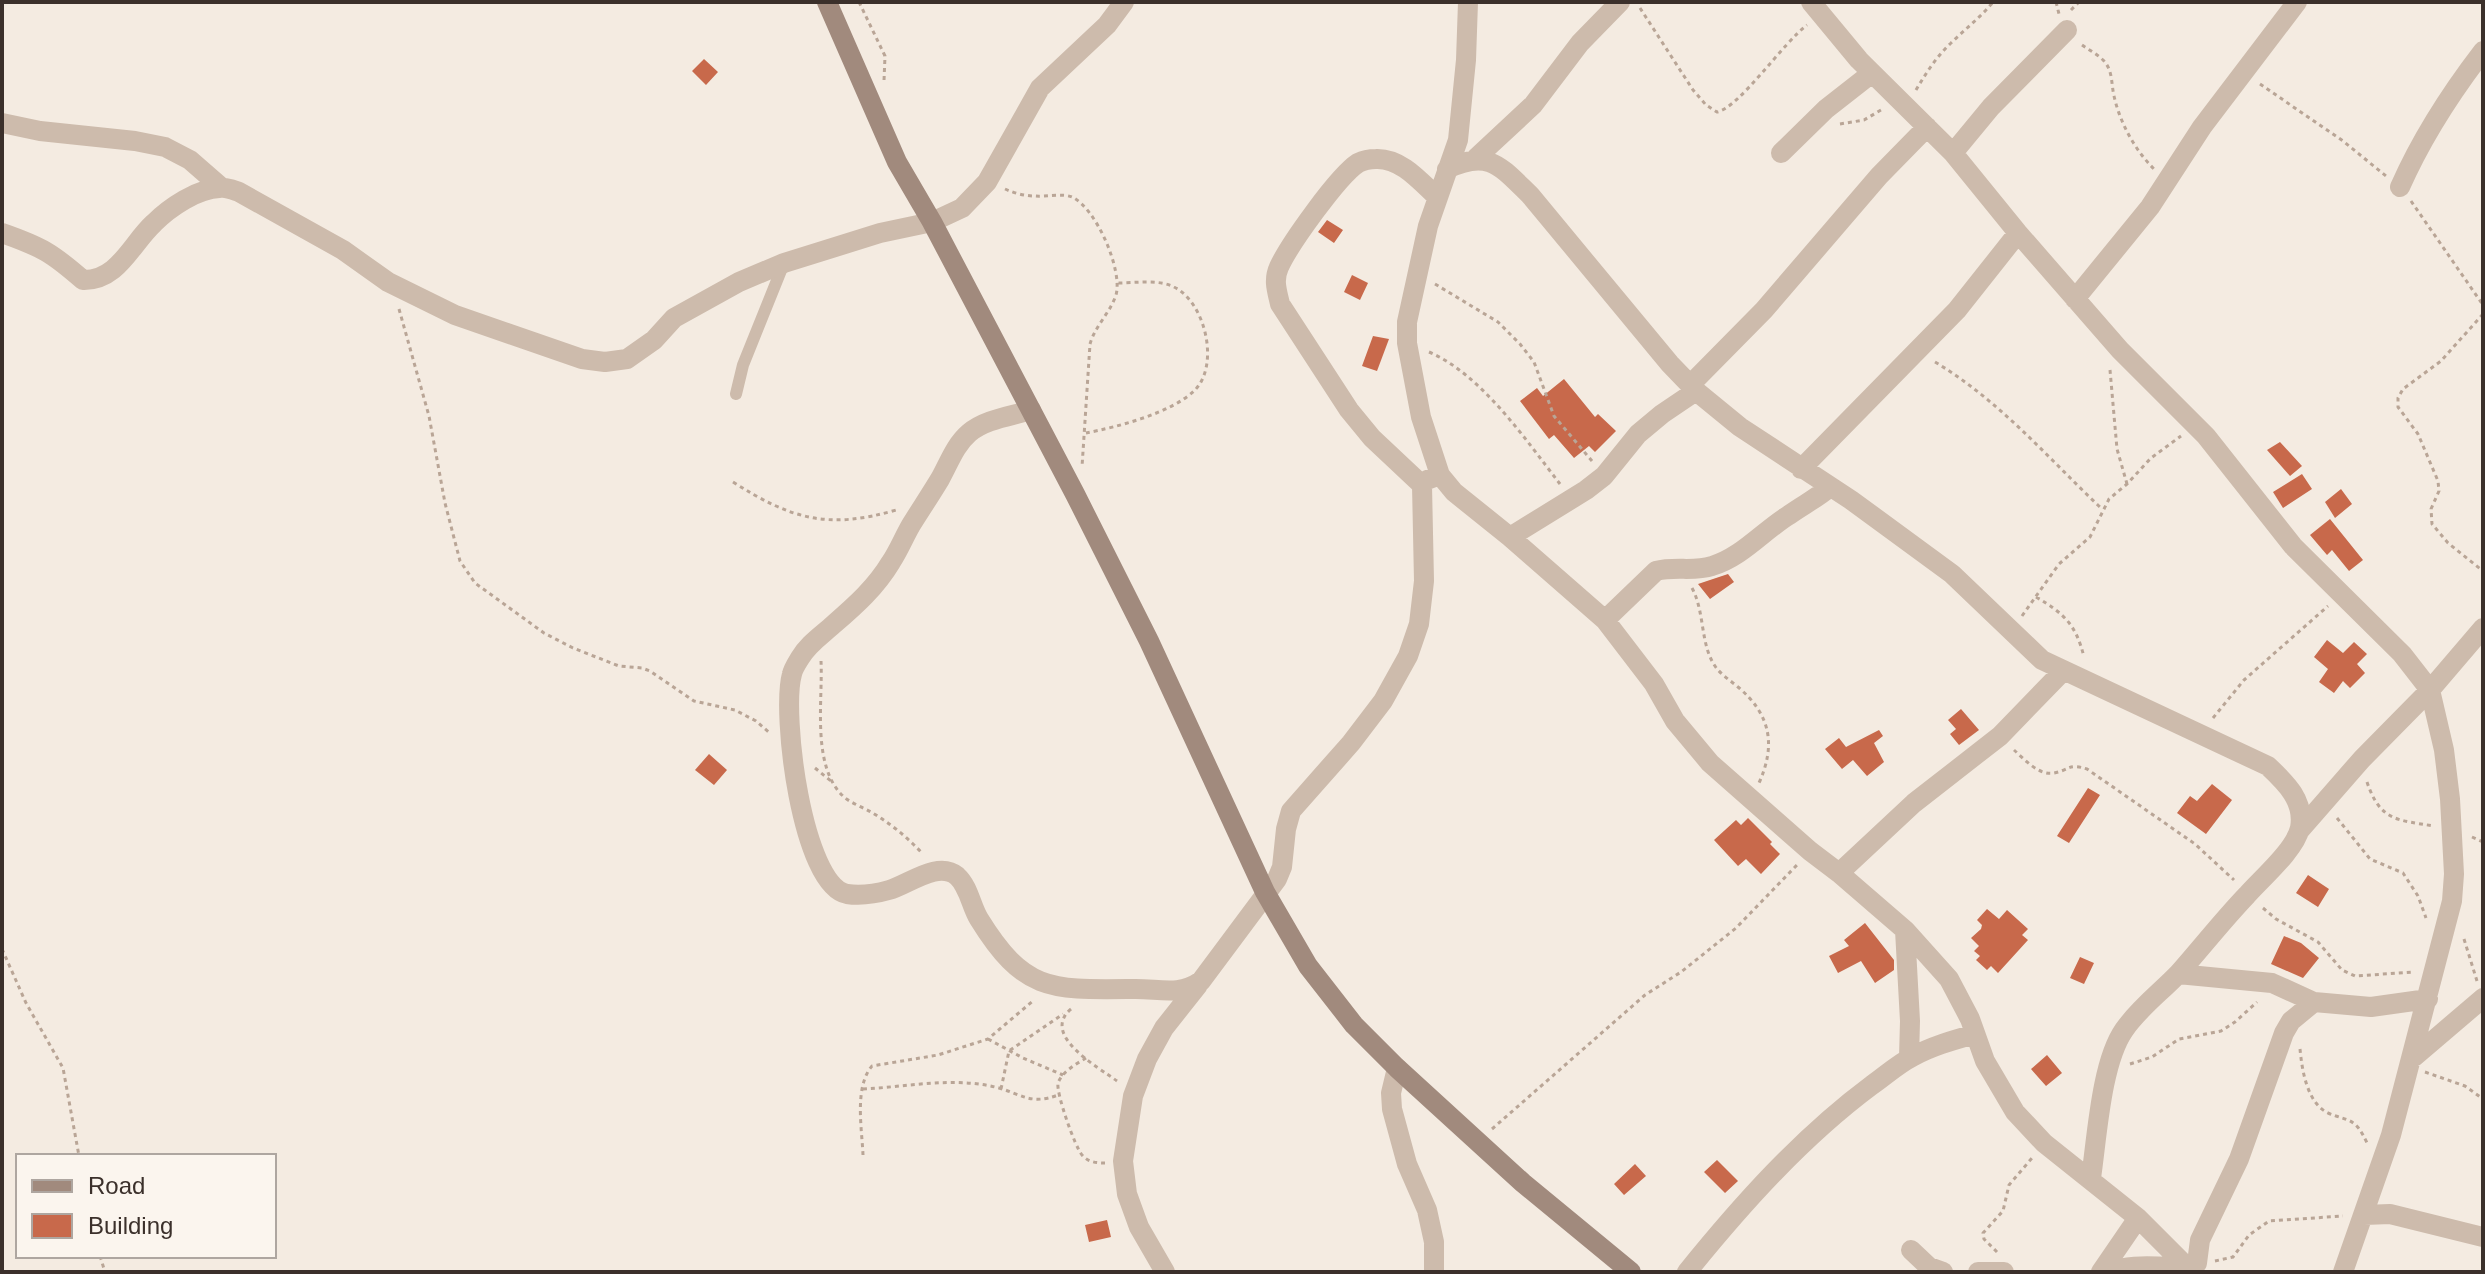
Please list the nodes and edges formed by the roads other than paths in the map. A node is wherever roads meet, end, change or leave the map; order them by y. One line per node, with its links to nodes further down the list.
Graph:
1 (827, 2): 19 (street)
2 (1124, 2): 19 (street)
3 (1468, 2): 15 (street)
4 (1620, 2): 14 (street)
5 (2297, 2): 23 (street)
6 (1816, 8): 9 (street)
7 (2067, 30): 13 (street)
8 (2483, 51): 17 (street)
9 (1872, 73): 11 (street); 12 (street)
10 (2, 123): 16 (street)
11 (1927, 127): 13 (street); 24 (street)
12 (1781, 153)
13 (1953, 153): 21 (street)
14 (1476, 158): 15 (street); 24 (street)
15 (1447, 169): 18 (street)
16 (221, 187): 20 (street); 22 (street)
17 (2400, 187)
18 (1437, 197): 28 (street); 28 (street)
19 (932, 222): 22 (street); 26 (street)
20 (2, 233)
21 (2018, 233): 23 (street); 27 (street)
22 (784, 263): 25 (lane)
23 (2075, 299): 34 (street)
24 (1693, 388): 27 (street); 30 (street)
25 (736, 394)
26 (1031, 410): 37 (street); 40 (street)
27 (1801, 469): 29 (street)
28 (1431, 480): 30 (street); 37 (street)
29 (1830, 487): 31 (street); 33 (street)
30 (1510, 537): 31 (street)
31 (1605, 620): 36 (street)
32 (2483, 628): 34 (street)
33 (2063, 671): 35 (street); 36 (street)
34 (2430, 690): 35 (street); 42 (street)
35 (2300, 830): 39 (street)
36 (1839, 873): 38 (street)
37 (1265, 892): 40 (street); 47 (street)
38 (1905, 930): 44 (street); 45 (street)
39 (2178, 974): 43 (street); 48 (street)
40 (1201, 981): 55 (street)
41 (2483, 998): 46 (street)
42 (2428, 999): 43 (street); 46 (street)
43 (2314, 1002): 54 (street)
44 (1975, 1034): 45 (street); 48 (street)
45 (1909, 1058): 58 (street)
46 (2412, 1063): 49 (street)
47 (1397, 1068): 56 (street); 57 (street)
48 (2091, 1178): 50 (street)
49 (2364, 1215): 51 (street); 63 (street)
50 (2138, 1218): 54 (street); 61 (street)
51 (2483, 1237)
52 (1911, 1250): 59 (street)
53 (2004, 1266): 60 (street)
54 (2193, 1266): 62 (street)
55 (1165, 1272)
56 (1434, 1272)
57 (1631, 1272)
58 (1687, 1272)
59 (1943, 1272)
60 (1978, 1272)
61 (2101, 1272)
62 (2110, 1272)
63 (2343, 1272)

